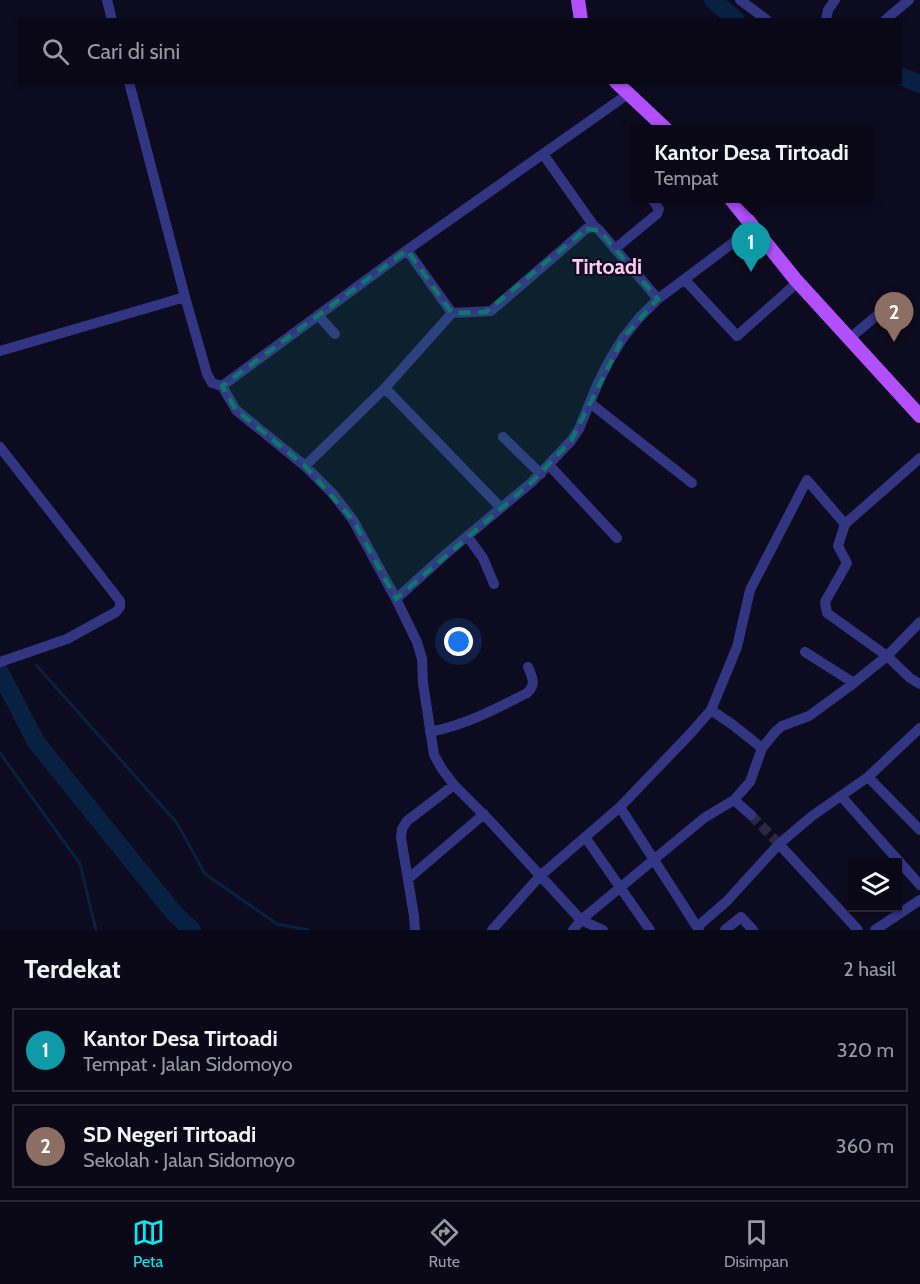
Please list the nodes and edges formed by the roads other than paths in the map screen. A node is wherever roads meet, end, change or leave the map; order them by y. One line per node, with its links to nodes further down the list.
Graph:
1 (107, 0): 6 (street)
2 (578, 0): 7 (main road)
3 (740, 0): 8 (street)
4 (835, 0): 9 (street)
5 (909, 0): 10 (street)
6 (112, 18)
7 (581, 18)
8 (764, 18)
9 (826, 18)
10 (887, 18)
11 (130, 84): 24 (street)
12 (618, 84): 13 (main road)
13 (628, 94): 14 (main road); 15 (street)
14 (663, 125)
15 (543, 154): 18 (street); 21 (street)
16 (655, 203): 20 (street)
17 (734, 203): 19 (main road)
18 (594, 226): 20 (street); 27 (street)
19 (754, 227): 22 (street); 23 (main road)
20 (616, 248): 25 (street)
21 (407, 250): 27 (street); 28 (street)
22 (685, 280): 23 (street); 25 (street)
23 (798, 282): 30 (main road)
24 (185, 297): 31 (street); 32 (street)
25 (658, 299): 34 (street)
26 (893, 302): 30 (street)
27 (452, 313): 33 (street)
28 (318, 315): 29 (street); 32 (street)
29 (335, 334)
30 (850, 338): 35 (main road)
31 (0, 351)
32 (222, 386): 40 (street)
33 (385, 388): 40 (street); 43 (street)
34 (590, 403): 39 (street); 42 (street)
35 (920, 416)
36 (503, 437): 41 (street)
37 (0, 447): 52 (street)
38 (920, 458): 44 (street)
39 (549, 465): 41 (street); 46 (street)
40 (304, 466): 48 (street)
41 (541, 474): 43 (street)
42 (692, 483)
43 (501, 508): 45 (street)
44 (845, 524): 51 (street); 56 (street)
45 (467, 536): 47 (street); 48 (street)
46 (617, 538)
47 (494, 584)
48 (396, 598): 58 (street)
49 (920, 622): 51 (street)
50 (805, 652): 54 (street)
51 (887, 656): 54 (street); 55 (street)
52 (0, 662)
53 (528, 667): 58 (street)
54 (854, 683): 59 (street)
55 (920, 684)
56 (711, 710): 59 (street); 64 (street)
57 (920, 728): 60 (street)
58 (430, 732): 61 (street)
59 (762, 748): 63 (street)
60 (868, 777): 62 (street); 67 (street)
61 (454, 785): 65 (street); 72 (street)
62 (841, 796): 69 (street); 73 (street)
63 (734, 800): 66 (street); 70 (street)
64 (620, 807): 68 (street); 70 (street)
65 (484, 814): 71 (street); 72 (street)
66 (751, 815)
67 (920, 830)
68 (585, 837): 71 (street); 74 (street)
69 (778, 844): 77 (street); 86 (street)
70 (654, 860): 74 (street); 77 (street)
71 (540, 876): 76 (street); 79 (street)
72 (408, 879): 78 (street)
73 (920, 885)
74 (621, 887): 76 (street); 83 (street)
75 (920, 900): 87 (street)
76 (581, 920): 80 (street); 81 (street); 82 (street)
77 (698, 928)
78 (415, 930)
79 (492, 930)
80 (573, 930)
81 (590, 930)
82 (603, 930)
83 (650, 930)
84 (725, 930): 85 (street)
85 (753, 930)
86 (858, 930)
87 (875, 930)

